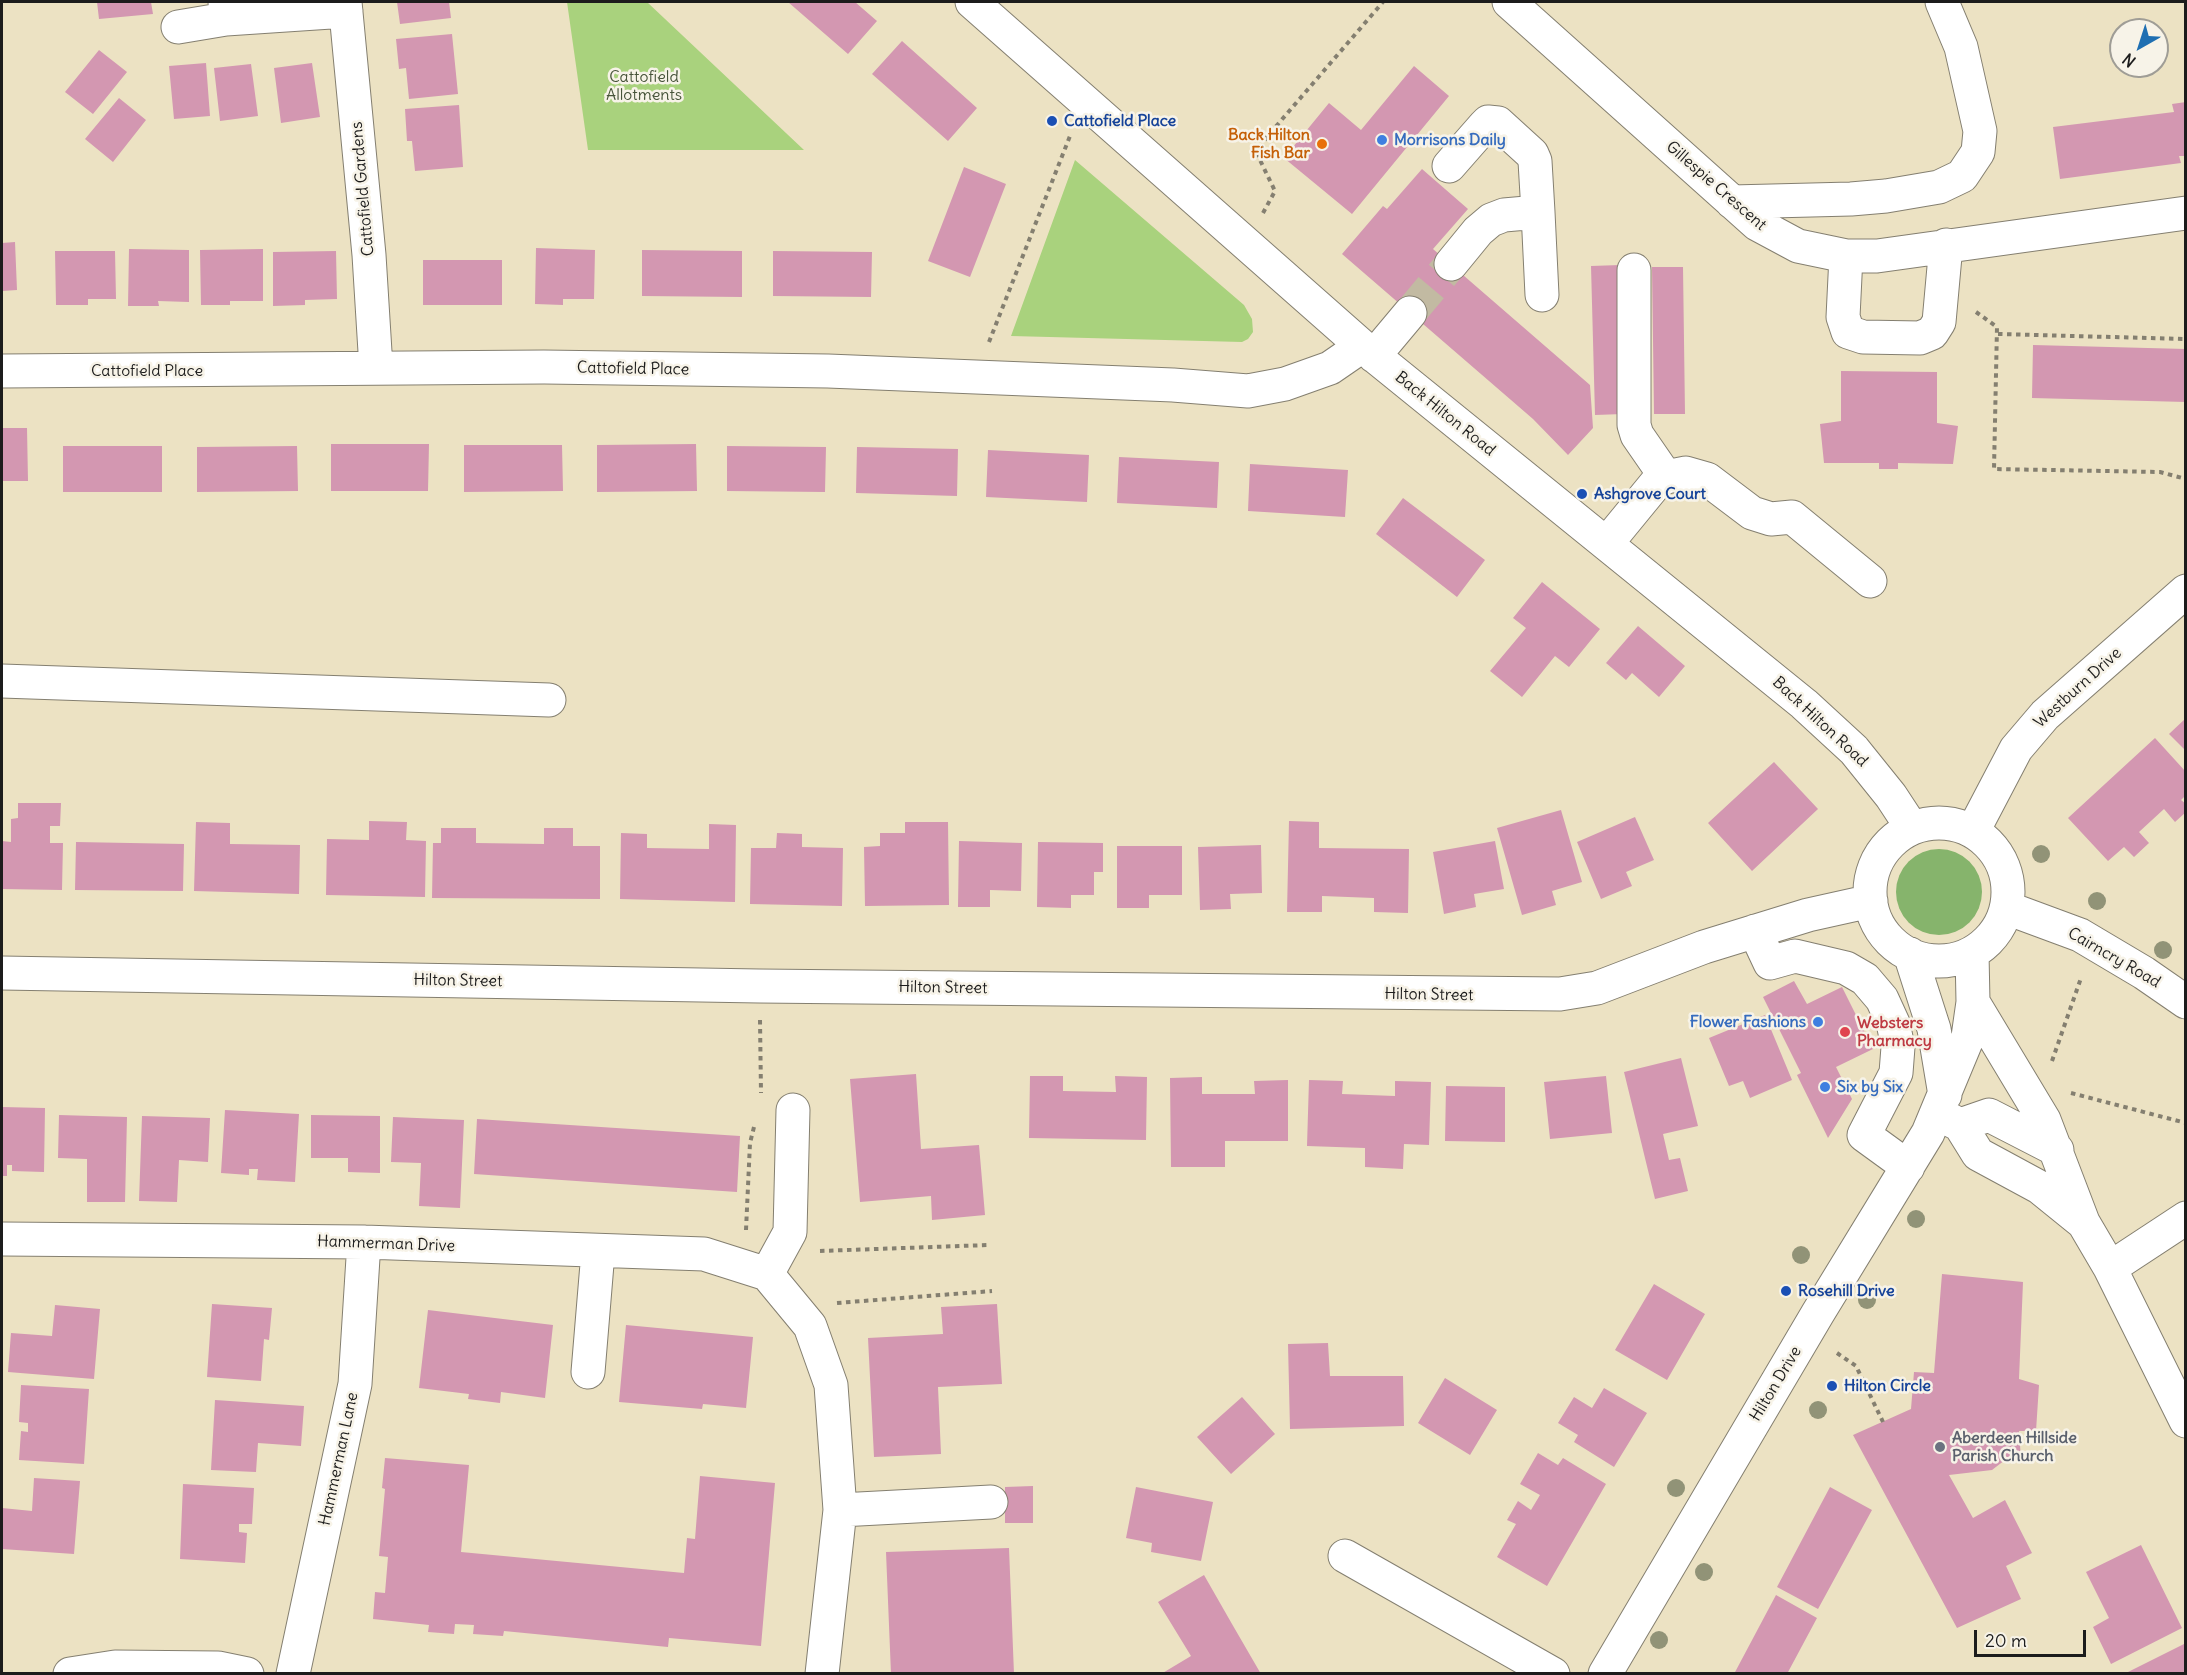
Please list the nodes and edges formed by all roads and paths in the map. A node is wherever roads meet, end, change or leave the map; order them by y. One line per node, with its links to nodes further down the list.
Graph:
1 (972, 2): 8 (street, Back Hilton Road)
2 (1383, 2): 13 (path)
3 (1509, 2): 10 (street, Gillespie Crescent)
4 (1942, 2): 10 (street)
5 (345, 6): 6 (street, Cattofield Gardens); 24 (street, Cattofield Gardens)
6 (225, 10): 7 (street, Cattofield Gardens)
7 (178, 27)
8 (1084, 99): 13 (street, Back Hilton Road); 26 (path)
9 (1449, 166): 11 (street)
10 (1732, 202): 15 (street, Gillespie Crescent)
11 (1538, 212): 16 (street); 19 (street)
12 (2186, 213): 14 (street, Gillespie Crescent)
13 (1246, 244): 23 (street, Back Hilton Road)
14 (1946, 245): 15 (street, Gillespie Crescent); 18 (street)
15 (1846, 256): 18 (street)
16 (1451, 264)
17 (1634, 270): 27 (street)
18 (1941, 288): 21 (path)
19 (1542, 295)
20 (1410, 313): 23 (street, Cattofield Place)
21 (1998, 334): 22 (path); 28 (path)
22 (2186, 339)
23 (1368, 351): 26 (street, Cattofield Place); 29 (street, Back Hilton Road)
24 (376, 368): 25 (street, Cattofield Place); 26 (street, Cattofield Place)
25 (2, 371)
26 (976, 376)
27 (1666, 477): 29 (street); 30 (street)
28 (2186, 479)
29 (1607, 543): 34 (street, Back Hilton Road)
30 (1870, 581)
31 (2186, 591): 35 (street, Westburn Drive)
32 (2, 681): 33 (street)
33 (549, 700)
34 (1912, 828): 35 (street); 36 (street)
35 (1973, 831): 37 (street)
36 (1871, 901): 38 (street, Hilton Street); 40 (street)
37 (2007, 908): 39 (street); 44 (street, Cairncry Road)
38 (1755, 931): 41 (street, Hilton Street); 51 (street)
39 (1972, 952): 40 (street); 43 (street, Hilton Drive)
40 (1910, 954): 48 (street)
41 (2, 973)
42 (2082, 977): 45 (path)
43 (1972, 1002): 48 (street, Hilton Drive); 50 (street)
44 (2186, 1002)
45 (2051, 1064)
46 (2065, 1092): 49 (path)
47 (793, 1110): 58 (street)
48 (1947, 1111): 50 (street); 51 (street, Hilton Drive); 53 (street)
49 (2186, 1123)
50 (2057, 1150): 53 (street)
51 (1908, 1167): 62 (street, Hilton Drive)
52 (2186, 1218): 59 (street)
53 (2082, 1222): 59 (street)
54 (2, 1239): 55 (street, Hammerman Drive)
55 (364, 1242): 57 (street, Hammerman Drive); 71 (street, Hammerman Lane)
56 (988, 1245): 58 (path)
57 (598, 1252): 58 (street, Hammerman Drive); 63 (street)
58 (773, 1263): 61 (street)
59 (2110, 1269): 64 (street)
60 (992, 1291): 61 (path)
61 (793, 1306): 67 (street)
62 (1807, 1332): 65 (path); 74 (street, Hilton Drive)
63 (588, 1372)
64 (2186, 1421)
65 (1883, 1422)
66 (991, 1502): 67 (street)
67 (840, 1510): 72 (street)
68 (1345, 1556): 73 (street)
69 (70, 1674): 70 (street)
70 (247, 1674)
71 (293, 1674)
72 (822, 1674)
73 (1553, 1674)
74 (1605, 1674)

